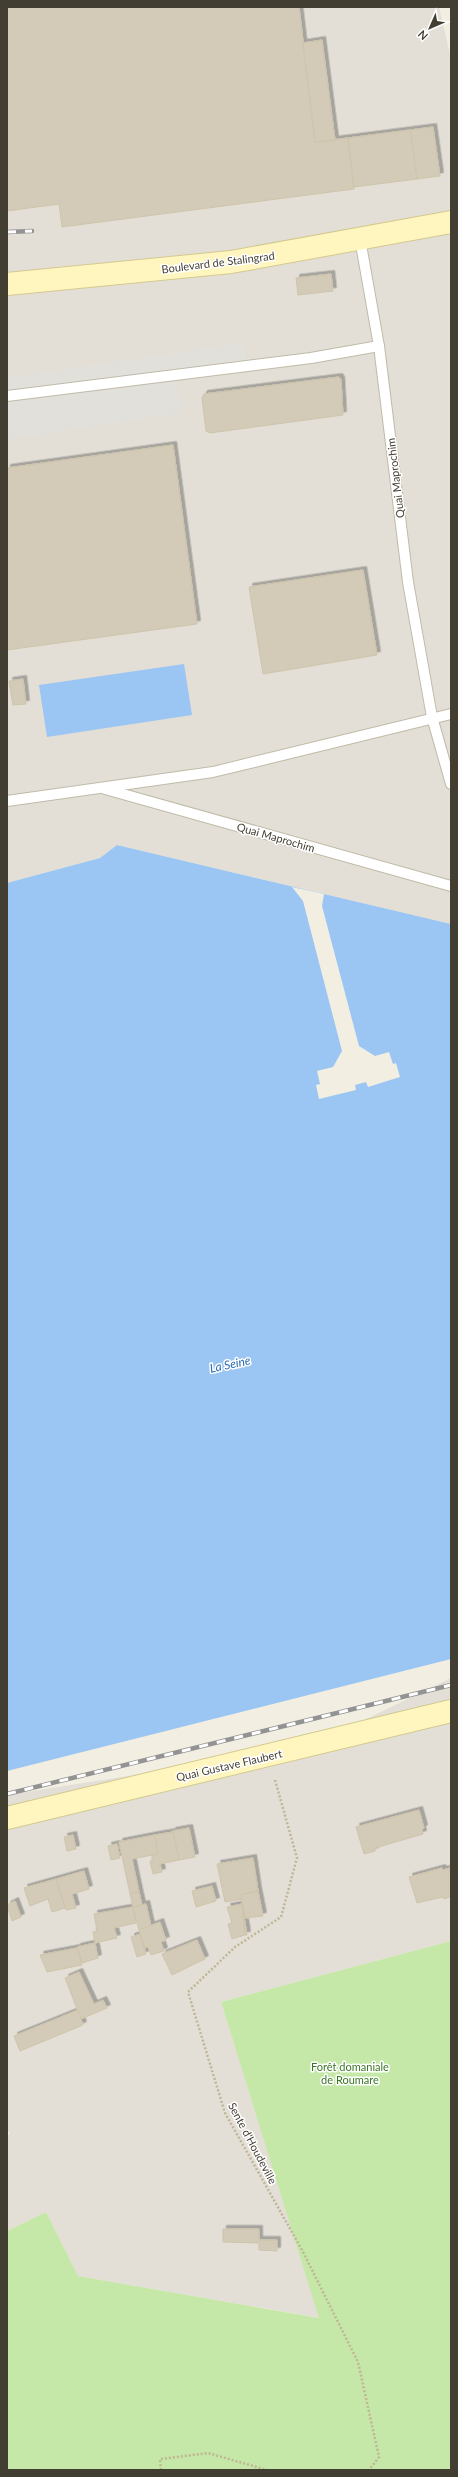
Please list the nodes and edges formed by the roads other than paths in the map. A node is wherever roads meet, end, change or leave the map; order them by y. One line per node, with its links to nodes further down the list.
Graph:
1 (451, 222): 2 (main road, Boulevard de Stalingrad)
2 (360, 239): 3 (main road, Boulevard de Stalingrad); 4 (lane, Quai Maprochim)
3 (7, 284)
4 (378, 346): 5 (lane); 7 (lane, Quai Maprochim)
5 (7, 396)
6 (451, 714): 7 (lane, Quai Maprochim)
7 (432, 717): 8 (lane, Quai Maprochim); 9 (lane, Quai Maprochim)
8 (451, 784)
9 (101, 788): 10 (lane, Quai Maprochim); 11 (lane, Quai Maprochim)
10 (7, 801)
11 (451, 886)
12 (451, 1711): 13 (main road, Quai Gustave Flaubert)
13 (7, 1818)

